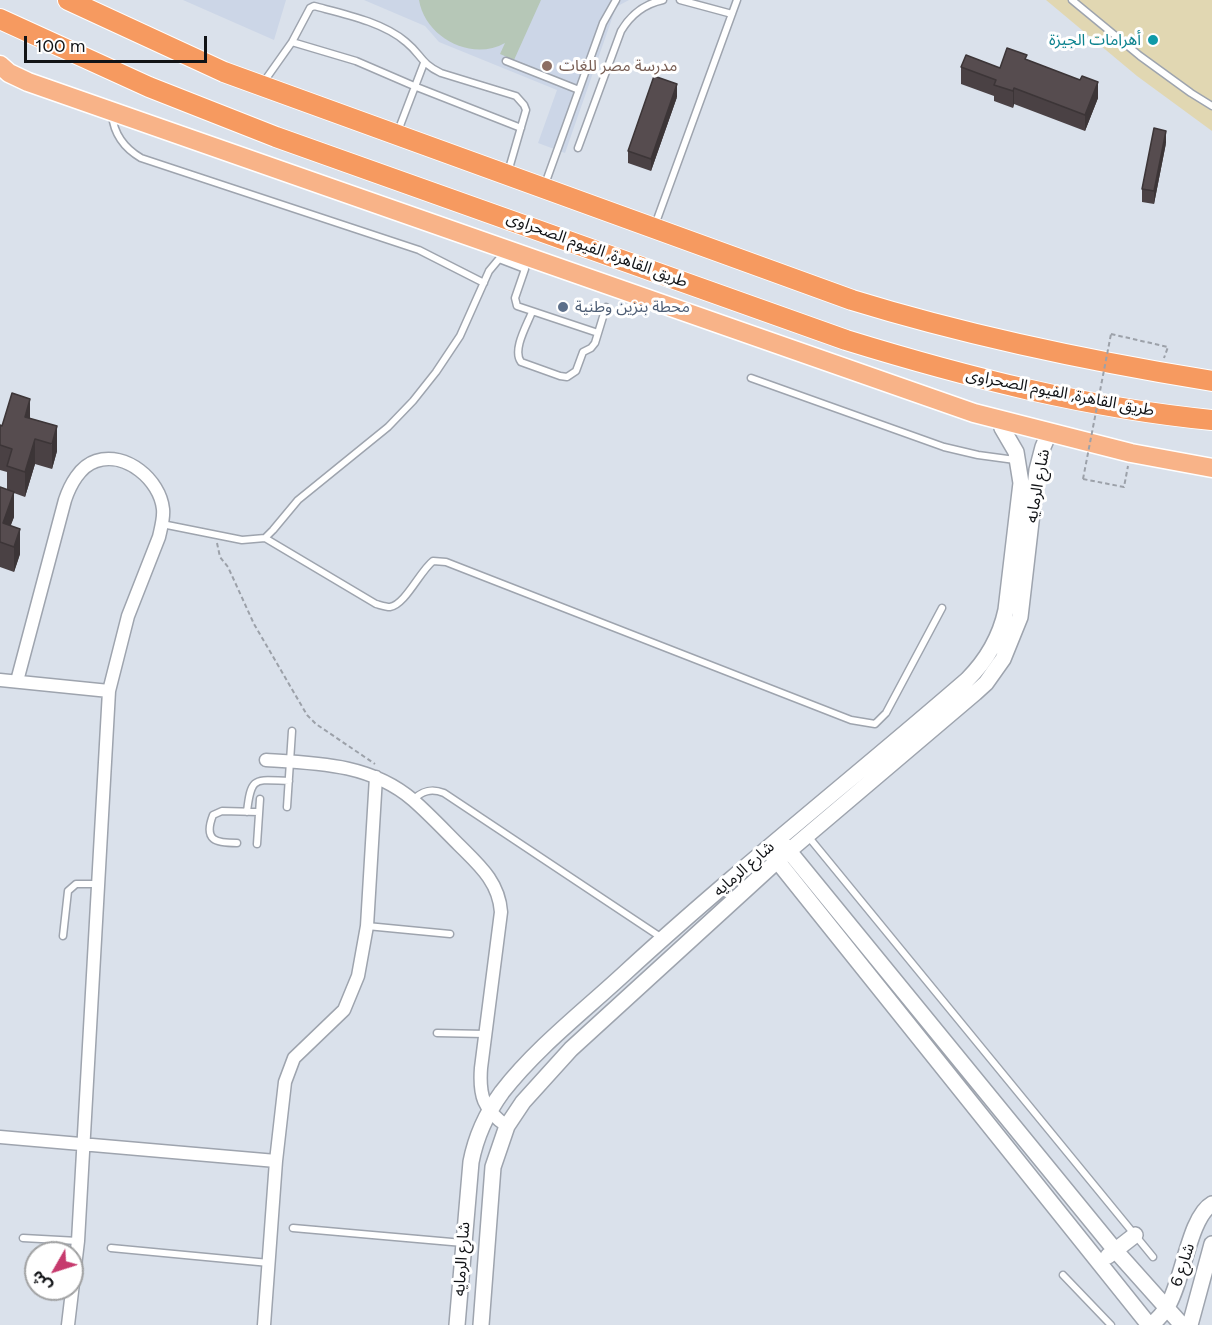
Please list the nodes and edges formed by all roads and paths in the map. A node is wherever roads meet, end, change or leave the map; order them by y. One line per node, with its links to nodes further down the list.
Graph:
1 (68, 0): 15 (highway)
2 (616, 0): 17 (lane)
3 (663, 0): 22 (lane)
4 (680, 0): 8 (lane)
5 (713, 0): 8 (lane)
6 (737, 0): 9 (lane)
7 (1072, 0): 18 (lane)
8 (711, 8): 9 (lane)
9 (732, 14): 25 (lane)
10 (0, 19): 35 (highway, طريق القاهرة, الفيوم الصحراوى)
11 (292, 42): 13 (lane); 15 (lane); 16 (lane)
12 (506, 61): 17 (lane)
13 (424, 63): 16 (lane); 20 (lane)
14 (0, 65): 19 (main road)
15 (261, 86): 21 (highway)
16 (414, 86): 20 (lane); 21 (lane)
17 (579, 90): 24 (lane)
18 (1212, 106)
19 (111, 111): 26 (main road); 27 (lane)
20 (521, 128): 23 (lane)
21 (397, 135): 23 (highway)
22 (578, 148)
23 (507, 176): 24 (highway)
24 (543, 188): 25 (highway)
25 (654, 229): 31 (highway)
26 (502, 254): 27 (lane); 29 (lane); 34 (main road)
27 (484, 283): 42 (lane)
28 (606, 307): 30 (lane)
29 (532, 312): 30 (lane); 30 (lane)
30 (598, 333)
31 (1160, 372): 33 (highway); 37 (path, bridge)
32 (751, 378): 38 (lane)
33 (1212, 381)
34 (1001, 420): 36 (main road); 38 (street, شارع الرمايه)
35 (1212, 420)
36 (1049, 433): 37 (main road); 58 (street, شارع الرمايه)
37 (1131, 453): 39 (main road)
38 (1019, 461): 57 (street, شارع الرمايه)
39 (1212, 468)
40 (162, 524): 41 (lane); 45 (street); 46 (street)
41 (215, 534): 42 (lane); 50 (path)
42 (265, 537): 43 (lane)
43 (942, 608)
44 (0, 680): 45 (street)
45 (17, 681): 46 (street)
46 (109, 691): 63 (street)
47 (292, 731): 49 (lane)
48 (266, 760): 49 (street)
49 (290, 761): 50 (street); 51 (lane)
50 (376, 777): 53 (street); 64 (street)
51 (289, 781): 54 (lane); 55 (lane)
52 (260, 799): 56 (lane)
53 (413, 800): 67 (lane); 69 (street)
54 (287, 807)
55 (247, 812): 56 (lane); 59 (lane)
56 (259, 812): 60 (lane)
57 (797, 823): 58 (lane); 61 (street, شارع الرمايه)
58 (807, 836): 62 (street, شارع الرمايه); 77 (lane)
59 (237, 843)
60 (257, 844)
61 (773, 844): 62 (street); 67 (street, شارع الرمايه)
62 (783, 856): 71 (street, شارع الرمايه); 83 (street); 86 (street)
63 (98, 884): 66 (lane); 73 (street)
64 (367, 926): 65 (lane); 74 (street)
65 (450, 934)
66 (63, 936)
67 (663, 938): 70 (street, شارع الرمايه)
68 (437, 1033): 69 (lane)
69 (486, 1034): 70 (street)
70 (489, 1110): 71 (street); 80 (street, شارع الرمايه)
71 (507, 1126): 92 (street, شارع الرمايه)
72 (0, 1137): 73 (street)
73 (83, 1144): 74 (street); 79 (street)
74 (276, 1161): 85 (street)
75 (1212, 1204): 88 (street, شارع 6)
76 (293, 1228): 80 (lane)
77 (1135, 1235): 83 (street); 84 (lane)
78 (23, 1238): 79 (lane)
79 (78, 1240): 89 (street)
80 (463, 1243): 91 (street, شارع الرمايه)
81 (1212, 1244): 96 (street, شارع 6)
82 (111, 1248): 85 (lane)
83 (1115, 1250): 86 (street); 88 (street)
84 (1153, 1257)
85 (270, 1263): 90 (street)
86 (1098, 1263): 94 (street)
87 (1063, 1275): 93 (lane)
88 (1167, 1307): 94 (street, شارع 6); 95 (street)
89 (68, 1325)
90 (264, 1325)
91 (458, 1325)
92 (481, 1325)
93 (1111, 1325)
94 (1150, 1325)
95 (1182, 1325)
96 (1190, 1325)

